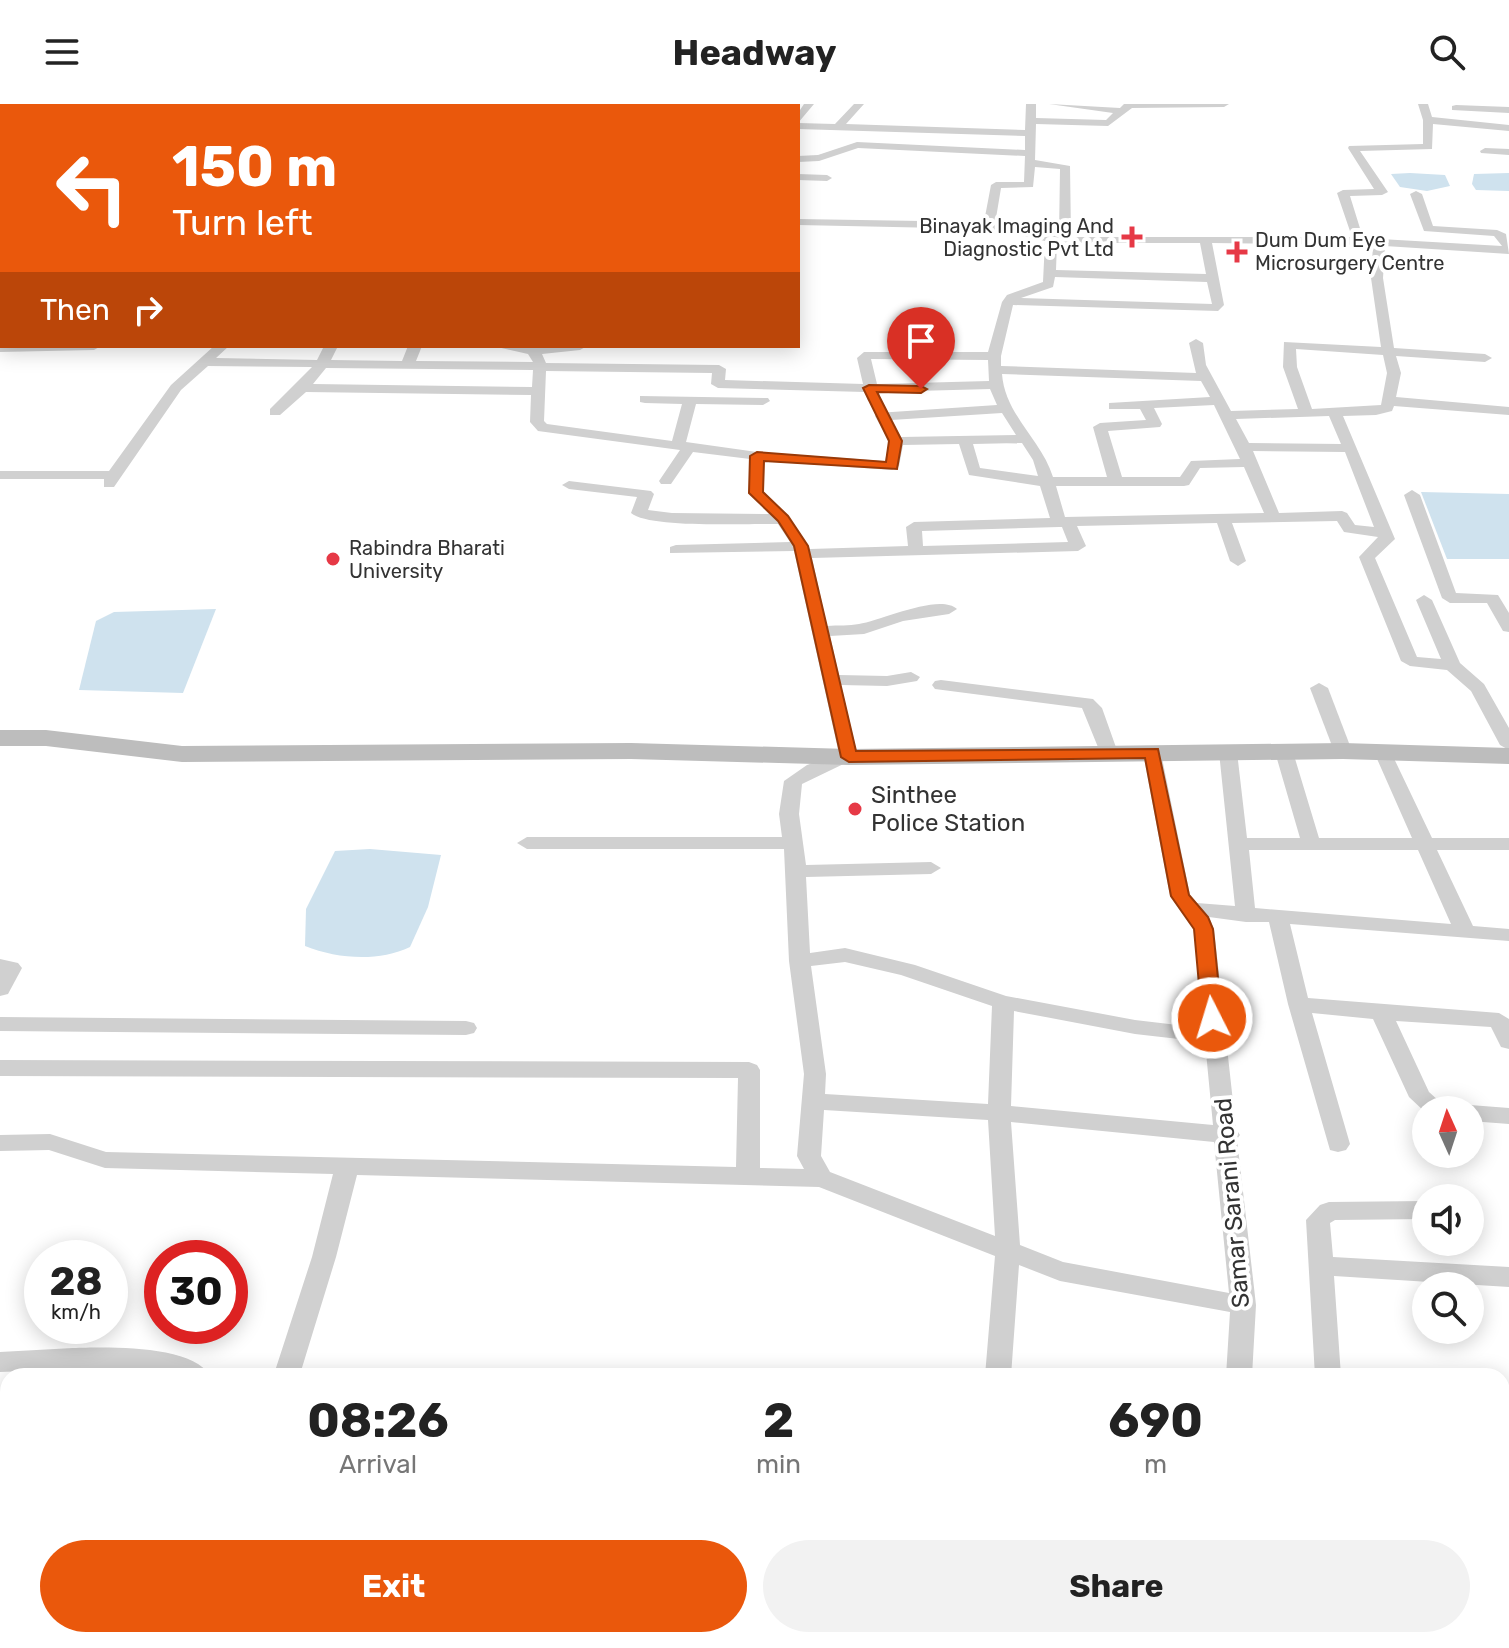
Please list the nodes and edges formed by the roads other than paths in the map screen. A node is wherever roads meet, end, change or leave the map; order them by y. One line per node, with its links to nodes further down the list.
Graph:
1 (859, 104): 12 (street)
2 (1031, 104): 10 (street)
3 (1054, 104): 6 (street)
4 (1224, 104): 6 (street)
5 (1423, 104): 9 (street)
6 (1122, 107): 10 (street)
7 (1456, 108): 8 (street)
8 (1509, 110)
9 (1428, 120): 13 (street); 26 (street)
10 (1029, 121): 14 (street)
11 (800, 126): 12 (street)
12 (837, 128): 14 (street)
13 (1509, 128)
14 (1029, 133): 17 (street)
15 (1485, 151): 16 (street)
16 (1509, 152)
17 (1030, 158): 18 (street); 23 (street); 24 (street)
18 (800, 159)
19 (800, 177): 20 (street)
20 (827, 178)
21 (1416, 194): 28 (street)
22 (800, 222): 23 (street)
23 (989, 226): 24 (street)
24 (1058, 240): 25 (street); 29 (street)
25 (1205, 240): 26 (street); 30 (street)
26 (1359, 242): 27 (street)
27 (1379, 243): 28 (street); 39 (street)
28 (1507, 251)
29 (1050, 273): 30 (street); 31 (street)
30 (1212, 278): 31 (street)
31 (1008, 302): 45 (street)
32 (1196, 343): 46 (street)
33 (220, 348): 41 (street)
34 (330, 348): 42 (street)
35 (414, 348): 43 (street)
36 (513, 348): 38 (street)
37 (561, 348): 38 (street)
38 (532, 351): 44 (street)
39 (1389, 353): 40 (street); 54 (street); 61 (street)
40 (1485, 358)
41 (208, 362): 42 (street); 71 (street)
42 (322, 365): 43 (street); 47 (street)
43 (407, 366): 44 (street)
44 (540, 366): 48 (street); 49 (street)
45 (995, 371): 46 (street); 48 (street); 48 (street); 57 (street)
46 (1205, 377): 53 (street)
47 (305, 388): 49 (street); 60 (street)
48 (869, 388): 63 (street)
49 (538, 391): 67 (street)
50 (645, 399): 51 (street)
51 (690, 400): 52 (street); 67 (street)
52 (763, 401)
53 (1217, 401): 55 (street); 62 (street)
54 (1390, 401): 58 (street); 59 (street)
55 (1145, 404): 56 (street); 73 (street)
56 (1114, 406)
57 (1008, 409): 63 (street); 64 (street)
58 (1334, 411): 61 (street); 68 (street)
59 (1509, 411)
60 (275, 412)
61 (1306, 412): 62 (street)
62 (1227, 415): 69 (street)
63 (882, 416): 66 (street)
64 (1028, 439): 65 (street); 74 (street)
65 (965, 440): 66 (street); 74 (street)
66 (896, 441): 70 (street)
67 (684, 446): 70 (street); 72 (street)
68 (1350, 448): 69 (street); 81 (street)
69 (1247, 455): 73 (street); 77 (street)
70 (757, 456): 78 (street)
71 (0, 475)
72 (666, 481)
73 (1116, 481): 74 (street)
74 (1046, 482): 80 (street)
75 (569, 485): 78 (street)
76 (1412, 495): 88 (street)
77 (1274, 518): 79 (street); 81 (street)
78 (783, 519): 83 (street)
79 (1223, 519): 80 (street); 85 (street)
80 (1063, 522): 84 (street); 84 (street)
81 (1385, 533): 90 (street)
82 (676, 550): 83 (street)
83 (802, 550): 84 (street); 89 (street)
84 (916, 552)
85 (1238, 561)
86 (1424, 600): 90 (street)
87 (949, 609): 89 (street)
88 (1509, 627)
89 (818, 631): 92 (street)
90 (1452, 665): 96 (street)
91 (911, 677): 92 (street)
92 (830, 680): 104 (street)
93 (941, 685): 101 (street)
94 (1319, 688): 97 (street)
95 (0, 738): 104 (street)
96 (1509, 745)
97 (1343, 751): 99 (street); 100 (street)
98 (1228, 752): 99 (street); 102 (street); 109 (street)
99 (1284, 752): 108 (street)
100 (1383, 752): 103 (street); 105 (street)
101 (1109, 753): 102 (street); 104 (street)
102 (1152, 753): 113 (street, Samar Sarani Road)
103 (1509, 756)
104 (849, 757): 107 (street)
105 (1423, 842): 108 (street); 110 (street); 116 (street)
106 (527, 843): 107 (street)
107 (793, 843): 112 (street)
108 (1311, 843): 109 (street)
109 (1238, 844): 114 (street)
110 (1509, 844)
111 (931, 868): 112 (street)
112 (796, 871): 118 (street)
113 (1193, 909): 114 (street); 126 (street, Samar Sarani Road)
114 (1246, 916): 115 (street)
115 (1278, 916): 116 (street); 122 (street)
116 (1465, 932): 117 (street)
117 (1509, 935)
118 (800, 961): 121 (street); 130 (street)
119 (0, 966): 120 (street)
120 (0, 989)
121 (1003, 1002): 126 (street); 131 (street)
122 (1299, 1004): 123 (street); 136 (street)
123 (1381, 1013): 127 (street); 129 (street)
124 (0, 1024): 125 (street)
125 (466, 1028)
126 (1213, 1036): 134 (street, Samar Sarani Road)
127 (1509, 1042)
128 (0, 1068): 138 (street)
129 (1420, 1096)
130 (813, 1101): 131 (street); 139 (street)
131 (999, 1113): 134 (street); 141 (street)
132 (1484, 1114): 133 (street)
133 (1509, 1116)
134 (1228, 1135): 144 (street, Samar Sarani Road)
135 (0, 1143): 137 (street)
136 (1338, 1144)
137 (347, 1167): 138 (street); 147 (street)
138 (748, 1176): 139 (street)
139 (821, 1178): 141 (street)
140 (1412, 1210): 142 (street)
141 (1008, 1251): 144 (street); 148 (street)
142 (1319, 1266): 143 (street); 150 (street)
143 (1509, 1277)
144 (1243, 1305): 149 (street, Samar Sarani Road)
145 (0, 1362): 146 (street)
146 (183, 1368)
147 (289, 1368)
148 (999, 1368)
149 (1239, 1368)
150 (1327, 1368)

